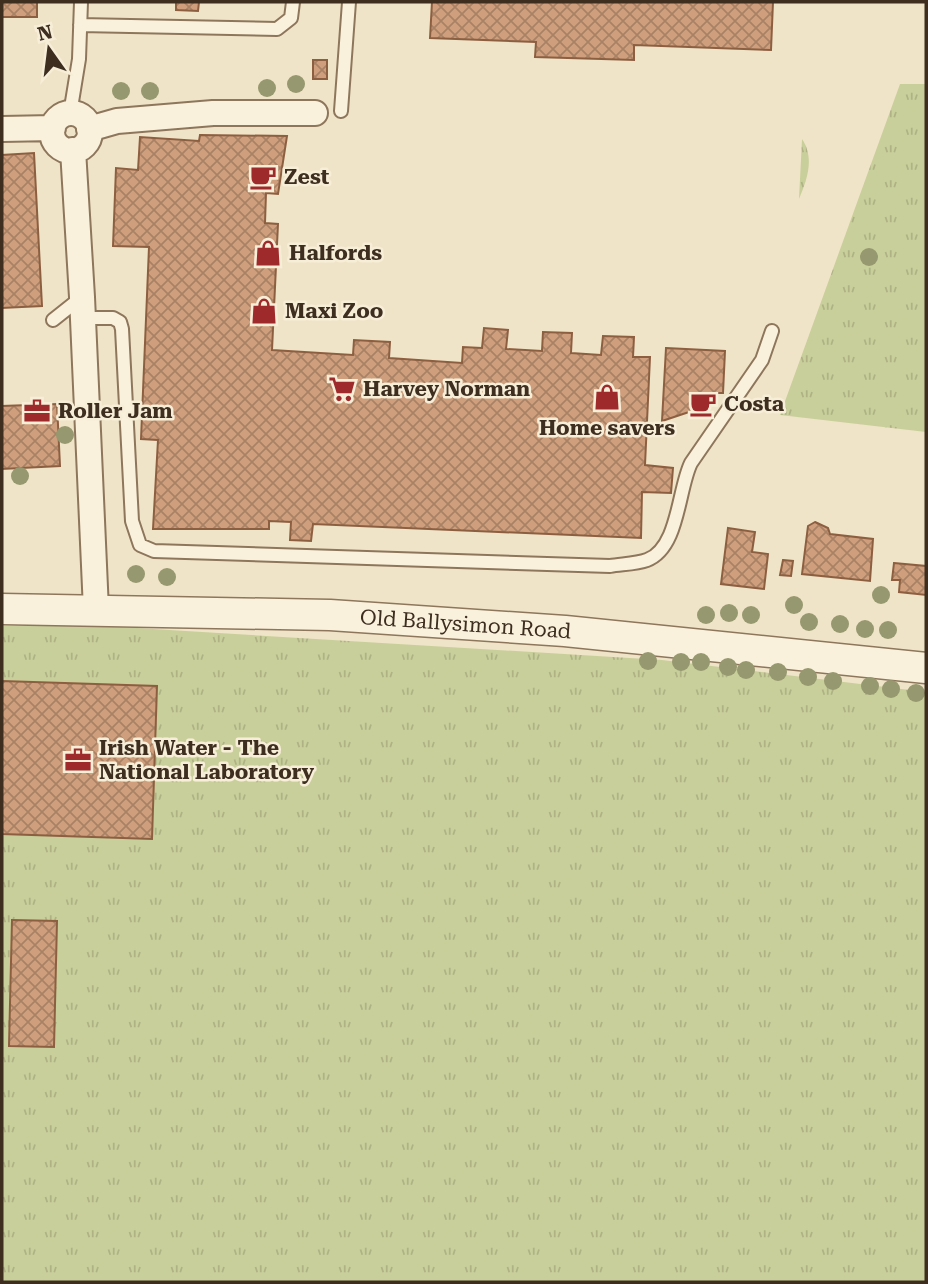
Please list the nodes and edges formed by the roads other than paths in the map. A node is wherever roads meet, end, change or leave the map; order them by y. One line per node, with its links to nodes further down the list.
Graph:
1 (80, 2): 4 (lane)
2 (293, 2): 4 (lane)
3 (349, 2): 5 (lane)
4 (80, 25): 7 (lane)
5 (341, 111)
6 (315, 113): 7 (street)
7 (71, 123): 8 (street); 9 (street)
8 (2, 128)
9 (83, 308): 10 (lane); 11 (lane); 13 (street)
10 (53, 320)
11 (772, 331)
12 (2, 609): 13 (street, Old Ballysimon Road)
13 (96, 610): 14 (street, Old Ballysimon Road)
14 (926, 668)

